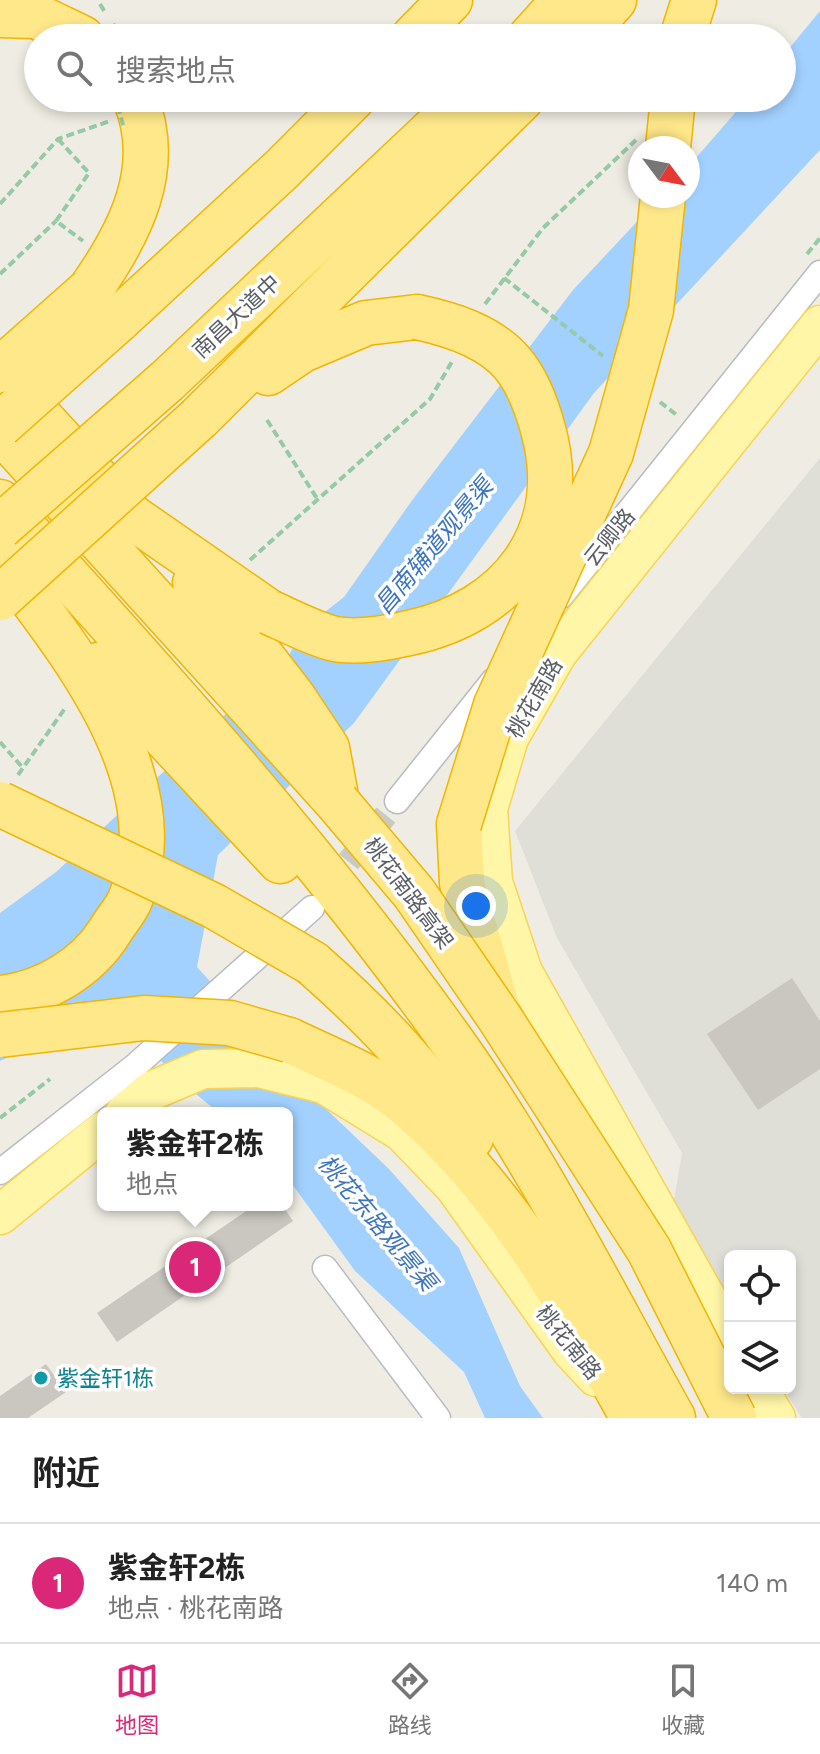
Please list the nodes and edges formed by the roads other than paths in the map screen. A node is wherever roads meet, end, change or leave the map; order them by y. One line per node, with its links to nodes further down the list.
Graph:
1 (450, 0): 7 (highway)
2 (564, 0): 8 (highway)
3 (614, 0): 9 (highway)
4 (694, 0): 10 (highway)
5 (0, 15): 6 (highway)
6 (53, 24)
7 (427, 24)
8 (543, 24)
9 (593, 24)
10 (686, 24)
11 (126, 112): 19 (highway)
12 (339, 112): 19 (highway)
13 (452, 112): 25 (highway, 南昌大道中, bridge)
14 (508, 112): 22 (highway)
15 (672, 112): 16 (highway, bridge)
16 (669, 136)
17 (662, 208): 35 (highway, bridge)
18 (820, 273): 31 (street, 云卿路)
19 (103, 306): 21 (highway, bridge); 23 (highway, bridge)
20 (820, 325): 45 (main road, 桃花南路)
21 (0, 372): 28 (highway)
22 (199, 418): 27 (highway, bridge); 28 (highway, bridge)
23 (0, 428): 32 (highway, 桃花南路高架)
24 (0, 502): 29 (highway)
25 (0, 527)
26 (0, 556): 29 (highway); 34 (highway)
27 (0, 598)
28 (261, 628): 32 (highway)
29 (176, 723): 47 (highway)
30 (8, 791): 43 (highway, bridge)
31 (397, 801)
32 (337, 802): 35 (highway, 桃花南路高架, bridge)
33 (312, 908): 37 (street)
34 (0, 998)
35 (501, 1020): 49 (highway, 桃花南路高架, bridge)
36 (0, 1035): 43 (highway, bridge)
37 (137, 1090): 38 (street); 47 (main road, 桃花南路)
38 (109, 1107)
39 (97, 1114): 41 (street)
40 (97, 1136): 42 (main road)
41 (0, 1172)
42 (0, 1215)
43 (539, 1260): 47 (highway)
44 (325, 1268): 48 (street)
45 (724, 1329)
46 (762, 1394): 50 (main road)
47 (645, 1417)
48 (438, 1418)
49 (734, 1418)
50 (776, 1418)

